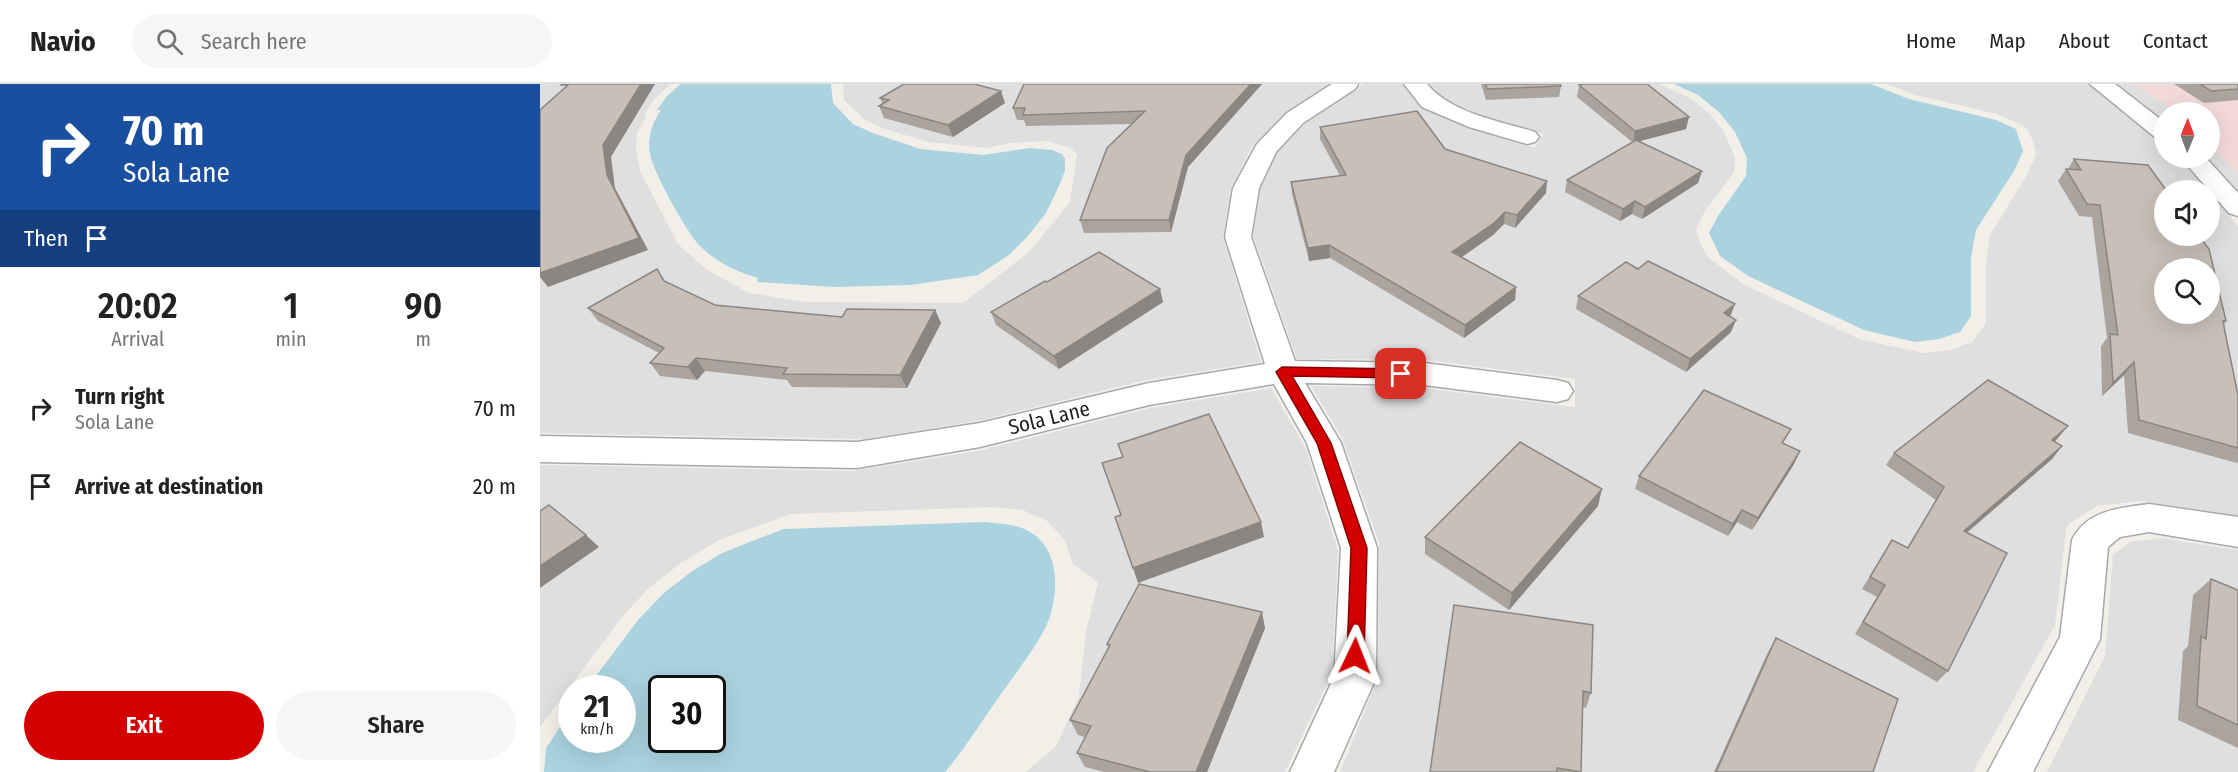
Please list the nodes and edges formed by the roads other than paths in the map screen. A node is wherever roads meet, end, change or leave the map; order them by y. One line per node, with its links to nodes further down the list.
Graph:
1 (1347, 84): 8 (street)
2 (1415, 84): 5 (street)
3 (2101, 84): 4 (street)
4 (2154, 125)
5 (1527, 137)
6 (2202, 168): 7 (street)
7 (2238, 208)
8 (1282, 372): 9 (street, Sola Lane); 10 (street, Sola Lane); 12 (street)
9 (1557, 391)
10 (540, 449)
11 (2238, 532): 13 (street)
12 (1312, 772)
13 (2010, 772)

